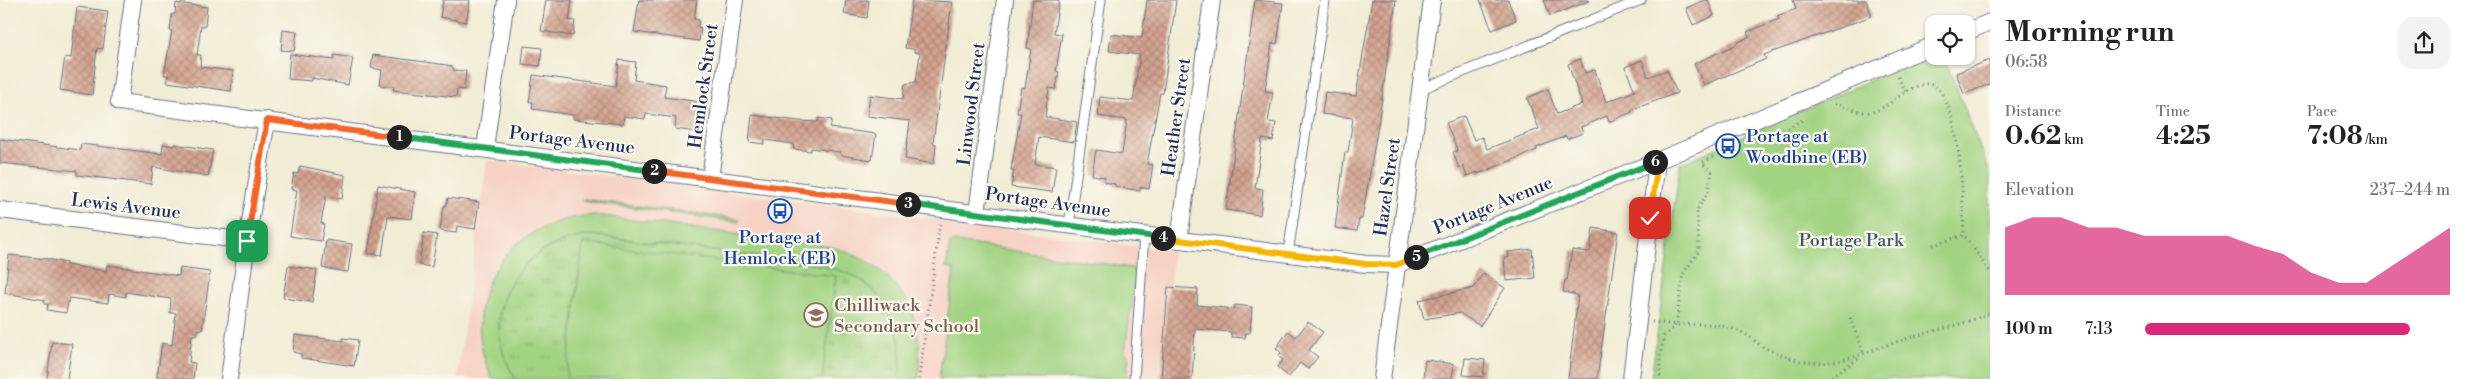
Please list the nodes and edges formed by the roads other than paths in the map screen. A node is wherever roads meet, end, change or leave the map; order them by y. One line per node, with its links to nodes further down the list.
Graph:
1 (133, 0): 14 (street, Portage Avenue)
2 (506, 0): 15 (street)
3 (735, 0): 17 (street, Hemlock Street)
4 (1005, 0): 19 (street, Linwood Street)
5 (1101, 0): 20 (lane)
6 (1212, 0): 22 (street, Heather Street)
7 (1325, 0): 24 (lane)
8 (1432, 0): 13 (street, Hazel Street)
9 (1642, 0): 13 (lane)
10 (1990, 22): 11 (street)
11 (1975, 28)
12 (1925, 49): 16 (street, Portage Avenue)
13 (1421, 89): 25 (street, Hazel Street)
14 (267, 120): 15 (street, Portage Avenue); 23 (street)
15 (485, 148): 17 (street, Portage Avenue)
16 (1658, 161): 25 (street, Portage Avenue); 29 (street)
17 (710, 178): 19 (street, Portage Avenue)
18 (0, 210): 23 (street, Lewis Avenue)
19 (977, 213): 20 (street, Portage Avenue)
20 (1069, 225): 21 (street, Portage Avenue)
21 (1144, 235): 22 (street, Portage Avenue); 27 (lane)
22 (1179, 240): 24 (street, Portage Avenue)
23 (247, 241): 26 (street)
24 (1288, 254): 25 (street, Portage Avenue)
25 (1396, 265): 28 (street, Hazel Street)
26 (228, 379)
27 (1134, 379)
28 (1382, 379)
29 (1631, 379)

